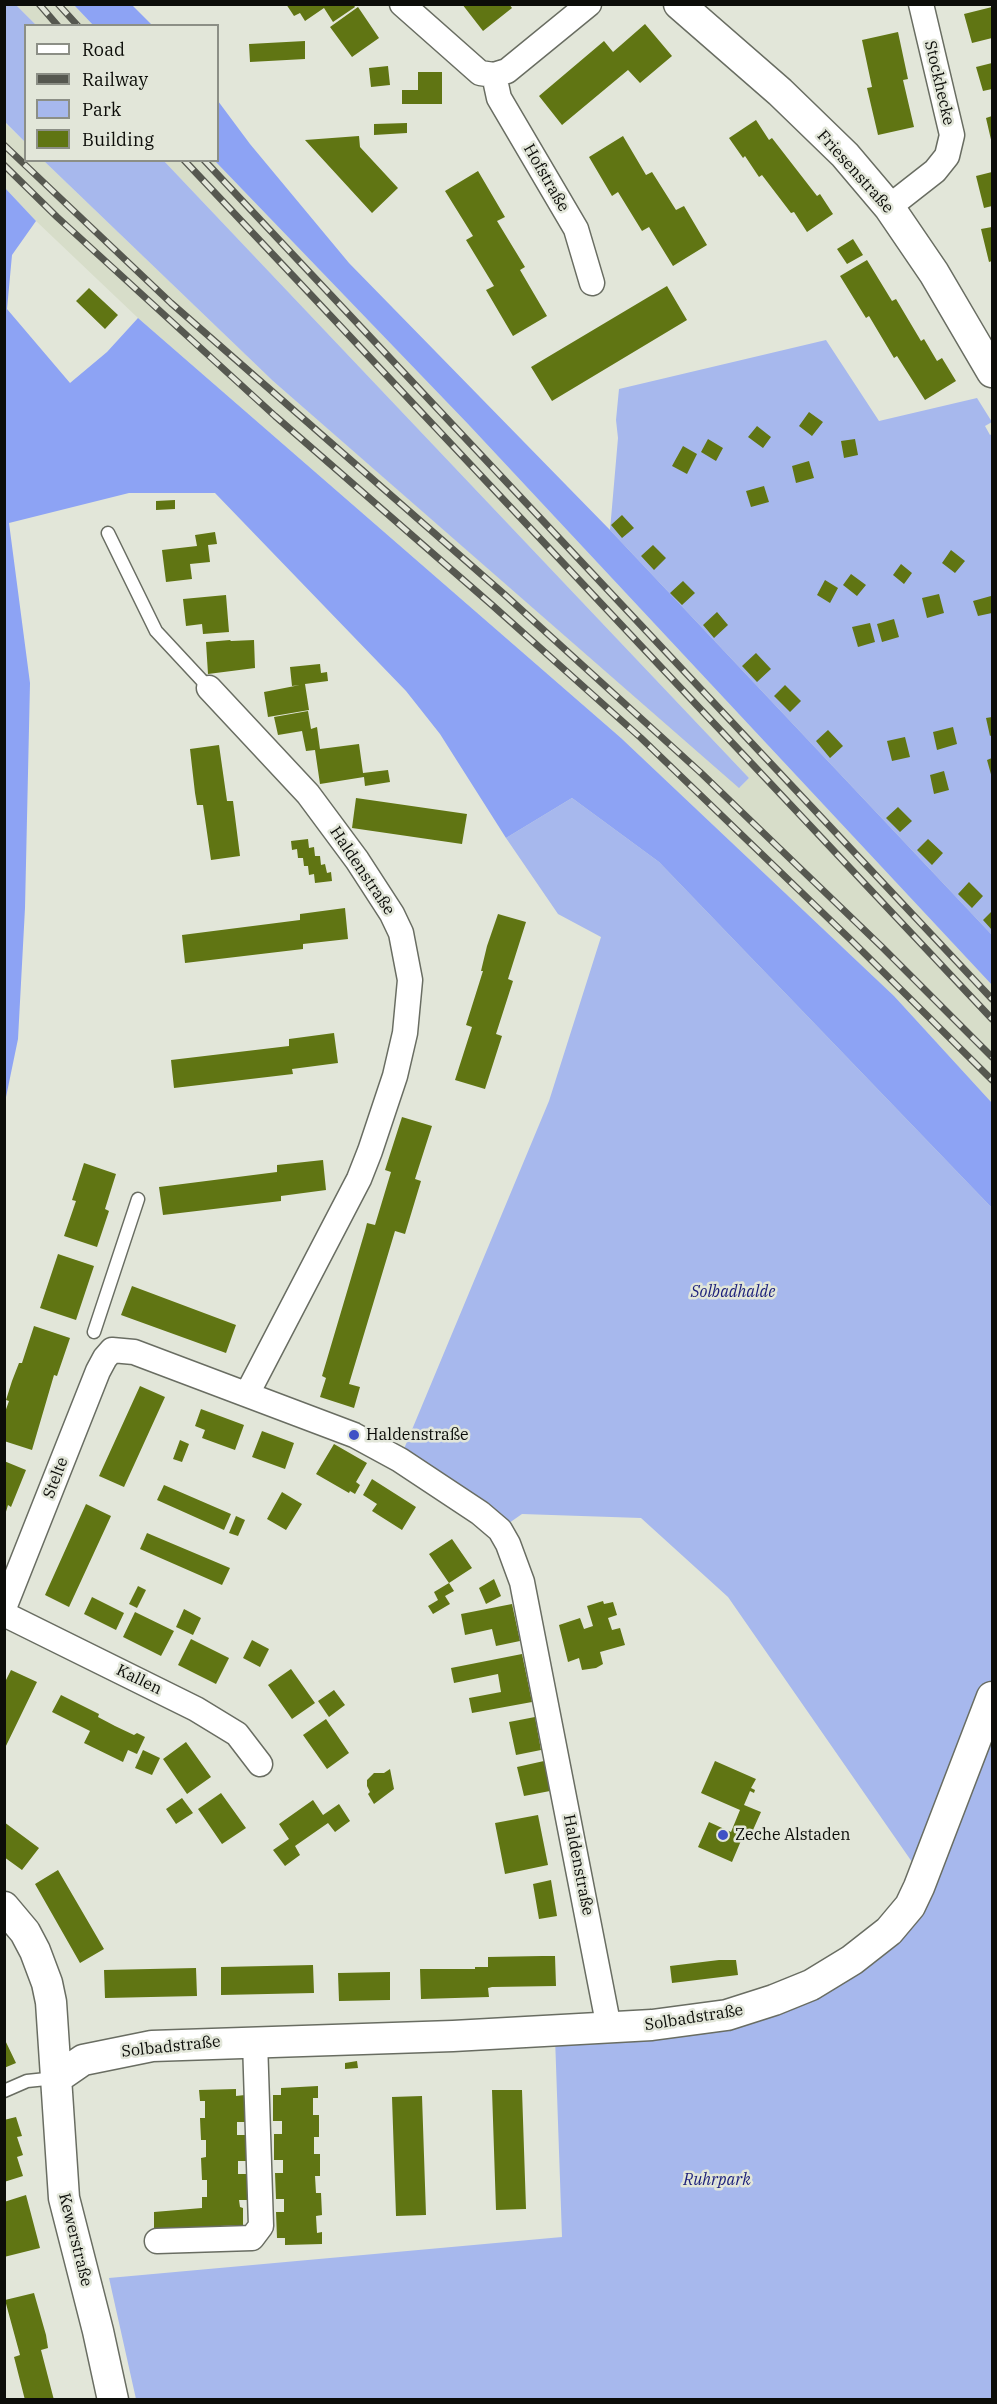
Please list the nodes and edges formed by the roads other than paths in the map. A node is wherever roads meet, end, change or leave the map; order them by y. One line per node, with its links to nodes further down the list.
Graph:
1 (402, 4): 5 (street)
2 (589, 4): 5 (street)
3 (679, 4): 6 (street, Friesenstraße)
4 (921, 4): 6 (street, Stockhecke)
5 (494, 75): 7 (street, Hofstraße)
6 (889, 207): 8 (street, Friesenstraße)
7 (592, 283)
8 (993, 372)
9 (108, 532): 10 (lane, Haldenstraße)
10 (208, 688): 14 (street, Haldenstraße)
11 (138, 1199): 12 (lane)
12 (94, 1332)
13 (112, 1350): 14 (street, Haldenstraße); 15 (street, Stelte)
14 (247, 1394): 20 (street, Haldenstraße)
15 (4, 1608)
16 (4, 1614): 18 (street, Kallen)
17 (993, 1697): 20 (street, Solbadstraße)
18 (260, 1764)
19 (4, 1907): 22 (street, Kewerstraße)
20 (609, 2028): 21 (street, Solbadstraße)
21 (255, 2041): 22 (street, Solbadstraße); 24 (street)
22 (57, 2078): 23 (lane); 25 (street, Kewerstraße)
23 (4, 2091)
24 (157, 2241)
25 (113, 2400)

